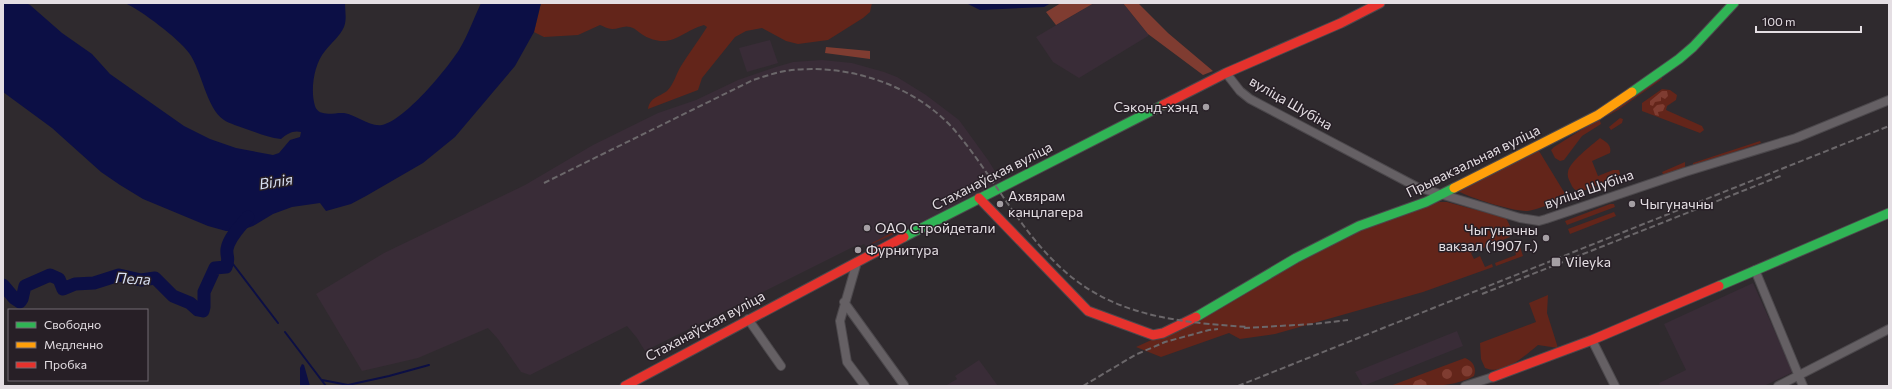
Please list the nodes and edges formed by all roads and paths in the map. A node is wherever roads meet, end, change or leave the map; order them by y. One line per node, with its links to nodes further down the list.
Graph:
1 (1380, 3): 3 (street, Стаханаўская вуліца)
2 (1734, 3): 5 (street, Прывакзальная вуліца)
3 (1226, 73): 5 (street, вуліца Шубіна); 6 (street, Стаханаўская вуліца)
4 (1889, 100): 5 (street, вуліца Шубіна)
5 (1439, 194): 6 (street, Прывакзальная вуліца)
6 (979, 198): 8 (street, Стаханаўская вуліца)
7 (1889, 213): 9 (street)
8 (857, 262): 10 (street); 11 (street, Стаханаўская вуліца)
9 (1755, 270): 13 (street); 15 (street)
10 (844, 302): 17 (street); 19 (street)
11 (748, 318): 14 (street); 18 (street, Стаханаўская вуліца)
12 (1889, 330): 15 (street)
13 (1592, 340): 16 (street); 22 (street)
14 (781, 366)
15 (1798, 376): 23 (street); 24 (street)
16 (1493, 377): 20 (street); 21 (street)
17 (904, 385)
18 (624, 386)
19 (865, 386)
20 (1465, 386)
21 (1484, 386)
22 (1615, 386)
23 (1778, 386)
24 (1803, 386)

